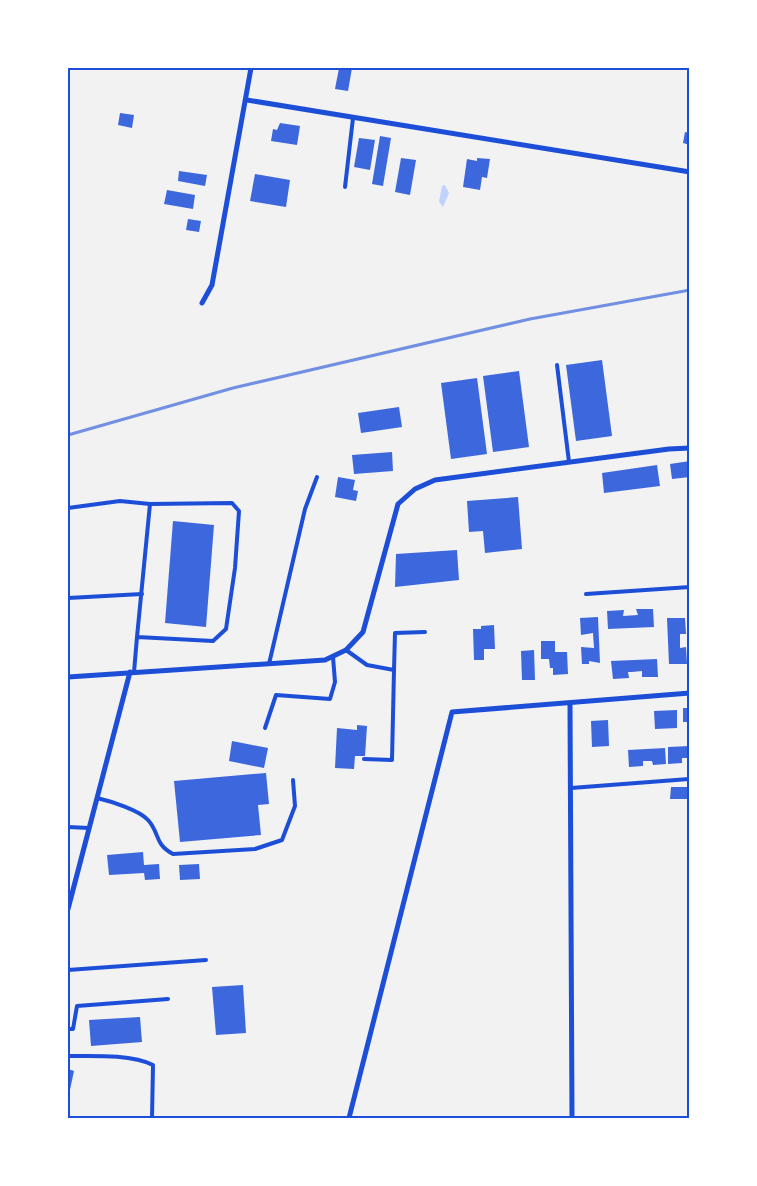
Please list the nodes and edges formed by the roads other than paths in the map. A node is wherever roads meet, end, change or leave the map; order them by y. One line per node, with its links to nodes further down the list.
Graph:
1 (252, 68): 2 (street)
2 (247, 100): 3 (street); 6 (street)
3 (353, 118): 4 (street); 5 (lane)
4 (690, 172)
5 (345, 187)
6 (202, 303)
7 (557, 365): 9 (lane)
8 (690, 448): 9 (street)
9 (569, 462): 19 (street)
10 (318, 477): 21 (lane)
11 (150, 504): 12 (lane); 14 (lane); 18 (lane)
12 (68, 508)
13 (690, 587): 15 (lane)
14 (142, 594): 16 (lane); 18 (lane)
15 (586, 594)
16 (68, 598)
17 (425, 632): 22 (lane)
18 (137, 638): 23 (lane)
19 (346, 650): 20 (street); 22 (lane)
20 (333, 657): 21 (street); 27 (lane)
21 (269, 664): 23 (street)
22 (394, 670): 28 (lane)
23 (132, 672): 24 (street); 32 (street)
24 (68, 677)
25 (690, 693): 26 (street)
26 (570, 703): 31 (street); 42 (street)
27 (265, 728)
28 (364, 759)
29 (293, 780): 32 (lane)
30 (689, 780): 31 (lane)
31 (571, 788): 43 (street)
32 (97, 798): 34 (street)
33 (68, 827): 34 (lane)
34 (89, 828): 35 (street)
35 (68, 906)
36 (206, 960): 37 (lane)
37 (68, 970)
38 (168, 999): 39 (lane)
39 (68, 1029)
40 (68, 1056): 41 (lane)
41 (152, 1118)
42 (349, 1118)
43 (572, 1118)

